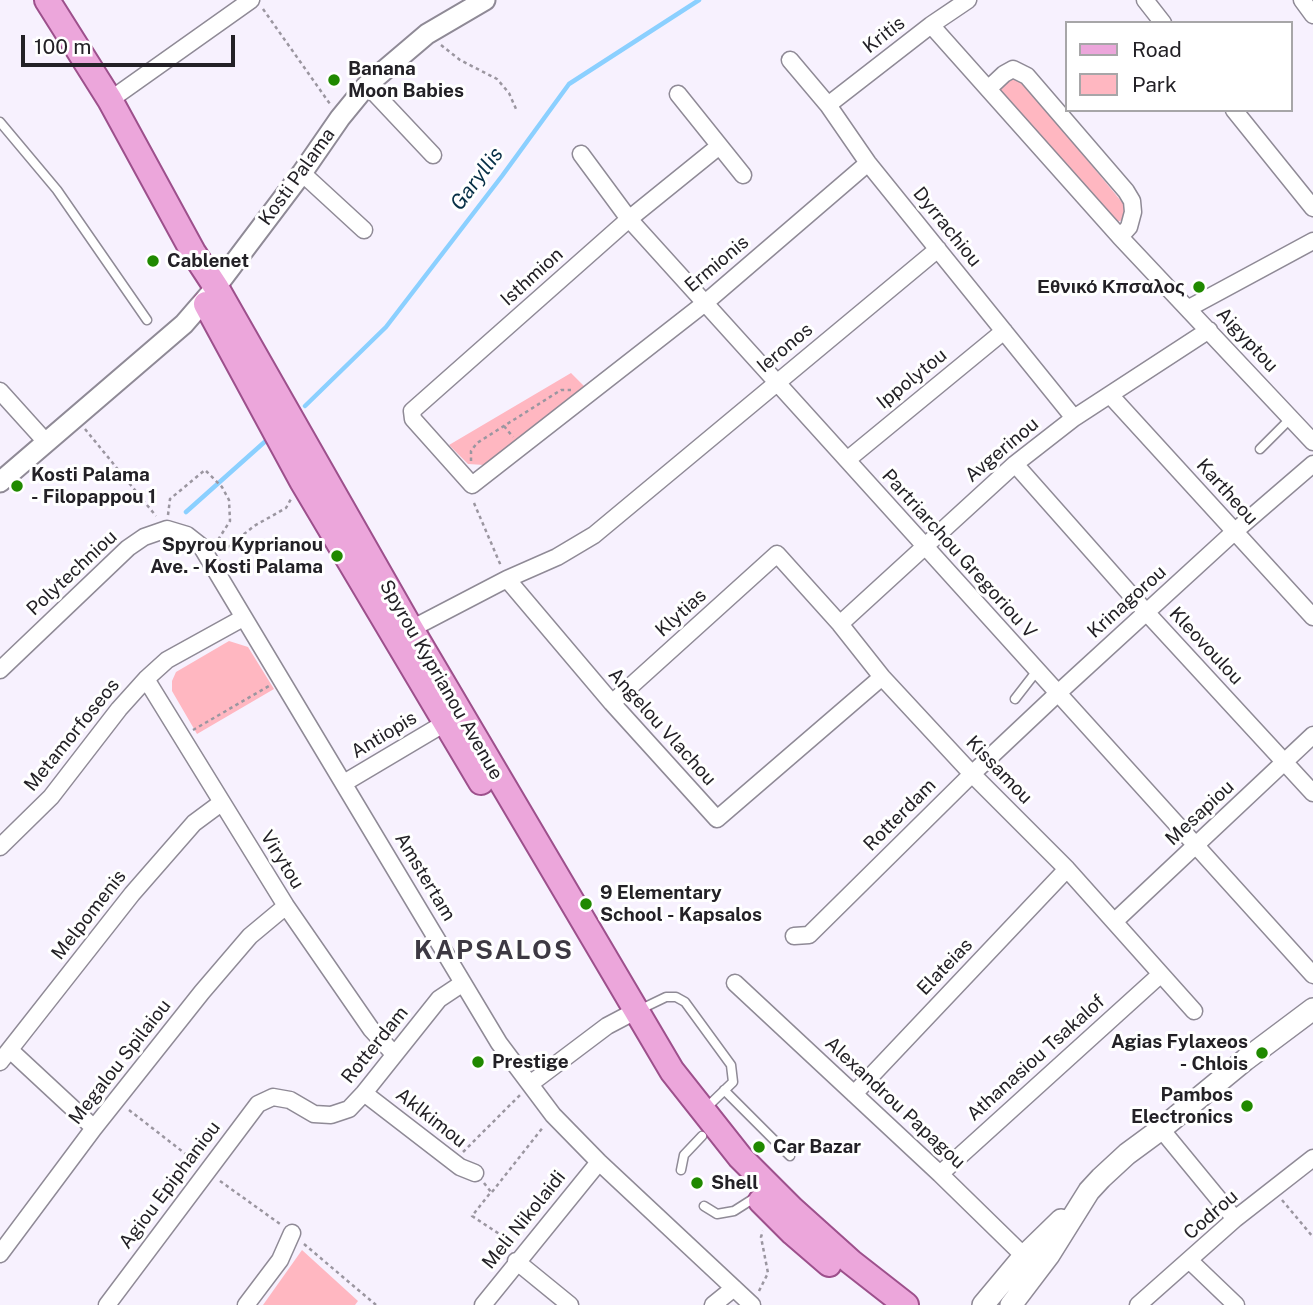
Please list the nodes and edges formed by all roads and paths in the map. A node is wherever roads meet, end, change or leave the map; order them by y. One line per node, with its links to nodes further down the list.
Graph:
1 (36, 0): 35 (main road, Spyrou Kyprianou Avenue)
2 (47, 0): 17 (main road, Spyrou Kyprianou Avenue)
3 (251, 0): 17 (street)
4 (256, 0): 21 (path)
5 (485, 0): 12 (street, Kosti Palama)
6 (968, 0): 11 (street, Kritis)
7 (1145, 0): 10 (street)
8 (1302, 0): 9 (street)
9 (1313, 15)
10 (1161, 21)
11 (931, 25): 15 (street, Aigyptou); 18 (street, Kritis)
12 (427, 34): 14 (street, Kosti Palama); 19 (path)
13 (790, 60): 18 (street, Dyrrachiou)
14 (367, 85): 21 (street, Kosti Palama); 25 (street)
15 (988, 89): 32 (street, Aigyptou); 32 (street)
16 (678, 94): 23 (street)
17 (110, 100): 35 (main road, Spyrou Kyprianou Avenue)
18 (828, 105): 26 (street, Dyrrachiou)
19 (516, 109)
20 (1236, 112): 29 (street)
21 (340, 118): 27 (street, Kosti Palama)
22 (0, 122): 38 (lane)
23 (718, 147): 28 (street); 30 (street, Isthmion)
24 (582, 154): 30 (street, Partriarchou Gregoriou V)
25 (433, 155)
26 (868, 163): 34 (street, Dyrrachiou); 36 (street, Ermionis)
27 (302, 173): 31 (street); 35 (street, Kosti Palama)
28 (743, 175)
29 (1313, 208)
30 (629, 219): 36 (street, Partriarchou Gregoriou V); 50 (street, Isthmion)
31 (364, 230)
32 (1120, 237): 37 (street, Aigyptou)
33 (1310, 248): 37 (street)
34 (938, 249): 40 (street, Dyrrachiou); 41 (street, Ieronos)
35 (210, 294): 45 (street, Kosti Palama); 56 (main road, Spyrou Kyprianou Avenue); 69 (main road, Spyrou Kyprianou Avenue)
36 (705, 303): 41 (street, Partriarchou Gregoriou V); 43 (street, Ermionis)
37 (1189, 308): 39 (street, Aigyptou)
38 (148, 320)
39 (1209, 330): 44 (street, Avgerinou); 47 (street, Aigyptou)
40 (1004, 331): 46 (street, Dyrrachiou); 52 (street, Ippolytou)
41 (777, 382): 52 (street, Partriarchou Gregoriou V); 64 (street, Ieronos)
42 (0, 391): 48 (street)
43 (583, 393): 50 (street, Ermionis); 55 (path)
44 (1110, 395): 46 (street, Avgerinou); 60 (street, Kartheou)
45 (76, 417): 48 (street, Kosti Palama); 59 (path)
46 (1074, 418): 53 (street, Avgerinou)
47 (1291, 418): 49 (street, Aigyptou); 51 (lane)
48 (46, 442): 57 (street, Kosti Palama)
49 (1313, 442)
50 (438, 448)
51 (1260, 449)
52 (847, 460): 61 (street, Partriarchou Gregoriou V)
53 (1015, 464): 61 (street, Avgerinou); 65 (street, Kleovoulou)
54 (1313, 464): 60 (street, Krinagorou)
55 (471, 468)
56 (302, 481): 63 (path); 78 (main road, Spyrou Kyprianou Avenue)
57 (0, 482)
58 (474, 503): 64 (path)
59 (167, 529): 63 (street, Amstertam); 63 (path); 70 (street, Polytechniou)
60 (1234, 532): 65 (street, Krinagorou); 66 (street, Kartheou)
61 (924, 548): 68 (street, Avgerinou); 71 (street, Partriarchou Gregoriou V)
62 (777, 554): 68 (street, Kissamou); 77 (street, Klytias)
63 (210, 558): 67 (street, Amstertam)
64 (507, 579): 69 (street); 77 (street, Angelou Vlachou)
65 (1147, 613): 75 (street, Krinagorou); 81 (street, Kleovoulou)
66 (1313, 617)
67 (243, 618): 73 (street, Metamorfoseos); 74 (street, Amstertam)
68 (840, 624): 72 (street, Kissamou)
69 (411, 629): 98 (main road, Spyrou Kyprianou Avenue)
70 (0, 670)
71 (1036, 672): 75 (street, Partriarchou Gregoriou V); 76 (lane)
72 (882, 677): 77 (street, Angelou Vlachou); 82 (street, Kissamou)
73 (146, 679): 79 (street, Virytou); 87 (street, Metamorfoseos)
74 (281, 679): 79 (path); 83 (street, Amstertam)
75 (1057, 694): 82 (street, Krinagorou); 86 (street, Partriarchou Gregoriou V)
76 (1015, 699)
77 (612, 703)
78 (446, 723): 83 (street, Antiopis); 98 (main road, Spyrou Kyprianou Avenue)
79 (183, 736): 85 (street, Virytou)
80 (1313, 736): 81 (street, Mesapiou)
81 (1285, 762): 84 (street, Kleovoulou); 86 (street, Mesapiou)
82 (972, 774): 88 (street, Kissamou); 91 (street, Rotterdam)
83 (344, 783): 94 (street, Amstertam)
84 (1313, 793)
85 (221, 803): 89 (street, Virytou); 100 (street, Melpomenis)
86 (1194, 846): 90 (street, Mesapiou); 93 (street, Partriarchou Gregoriou V)
87 (0, 848)
88 (1067, 869): 90 (street, Kissamou); 104 (street, Elateias)
89 (286, 906): 99 (street, Virytou); 106 (street, Megalou Spilaiou)
90 (1115, 921): 92 (street, Kissamou)
91 (794, 936)
92 (1161, 974): 97 (street, Kissamou); 118 (street, Athanasiou Tsakalof)
93 (1313, 975)
94 (463, 982): 99 (street, Rotterdam); 101 (street, Amstertam)
95 (735, 983): 104 (street, Alexandrou Papagou)
96 (1313, 1009): 110 (main road)
97 (1194, 1011)
98 (631, 1014): 101 (street); 102 (lane); 108 (main road, Spyrou Kyprianou Avenue)
99 (394, 1054): 103 (street, Rotterdam)
100 (5, 1056): 109 (street)
101 (530, 1084): 107 (street, Amstertam); 114 (path)
102 (724, 1090): 108 (lane); 111 (lane)
103 (364, 1093): 105 (street, Rotterdam); 114 (street, Aklkimou)
104 (854, 1094): 118 (street, Alexandrou Papagou)
105 (273, 1097): 115 (street, Agiou Epiphaniou)
106 (116, 1100): 109 (street, Megalou Spilaiou); 115 (path)
107 (553, 1115): 113 (street, Amstertam); 120 (path)
108 (702, 1124): 116 (lane); 121 (main road, Spyrou Kyprianou Avenue); 141 (main road, Spyrou Kyprianou Avenue)
109 (94, 1128): 128 (street, Megalou Spilaiou)
110 (1161, 1129): 122 (main road); 124 (street)
111 (790, 1156)
112 (1313, 1158): 119 (street, Codrou)
113 (599, 1161): 129 (street, Meli Nikolaidi); 132 (street, Amstertam)
114 (453, 1162): 117 (street, Aklkimou)
115 (206, 1170): 126 (path); 134 (street, Agiou Epiphaniou)
116 (681, 1170)
117 (475, 1173): 120 (path)
118 (940, 1174): 130 (street, Alexandrou Papagou)
119 (1273, 1190): 124 (street, Codrou); 127 (path)
120 (491, 1192): 129 (path)
121 (756, 1197): 123 (lane); 140 (main road, Spyrou Kyprianou Avenue)
122 (1083, 1200): 130 (main road); 143 (main road)
123 (704, 1206)
124 (1235, 1219): 131 (street, Codrou)
125 (764, 1227): 133 (path)
126 (292, 1233): 135 (street); 136 (path)
127 (1313, 1237)
128 (0, 1254)
129 (520, 1256): 137 (street, Meli Nikolaidi); 138 (street)
130 (1024, 1256): 142 (main road)
131 (1190, 1261): 144 (street, Codrou); 145 (street)
132 (734, 1288): 133 (street, Amstertam); 139 (street)
133 (750, 1303)
134 (107, 1305)
135 (246, 1305)
136 (376, 1305)
137 (483, 1305)
138 (570, 1305)
139 (713, 1305)
140 (878, 1305)
141 (906, 1305)
142 (984, 1305)
143 (1011, 1305)
144 (1138, 1305)
145 (1236, 1305)

